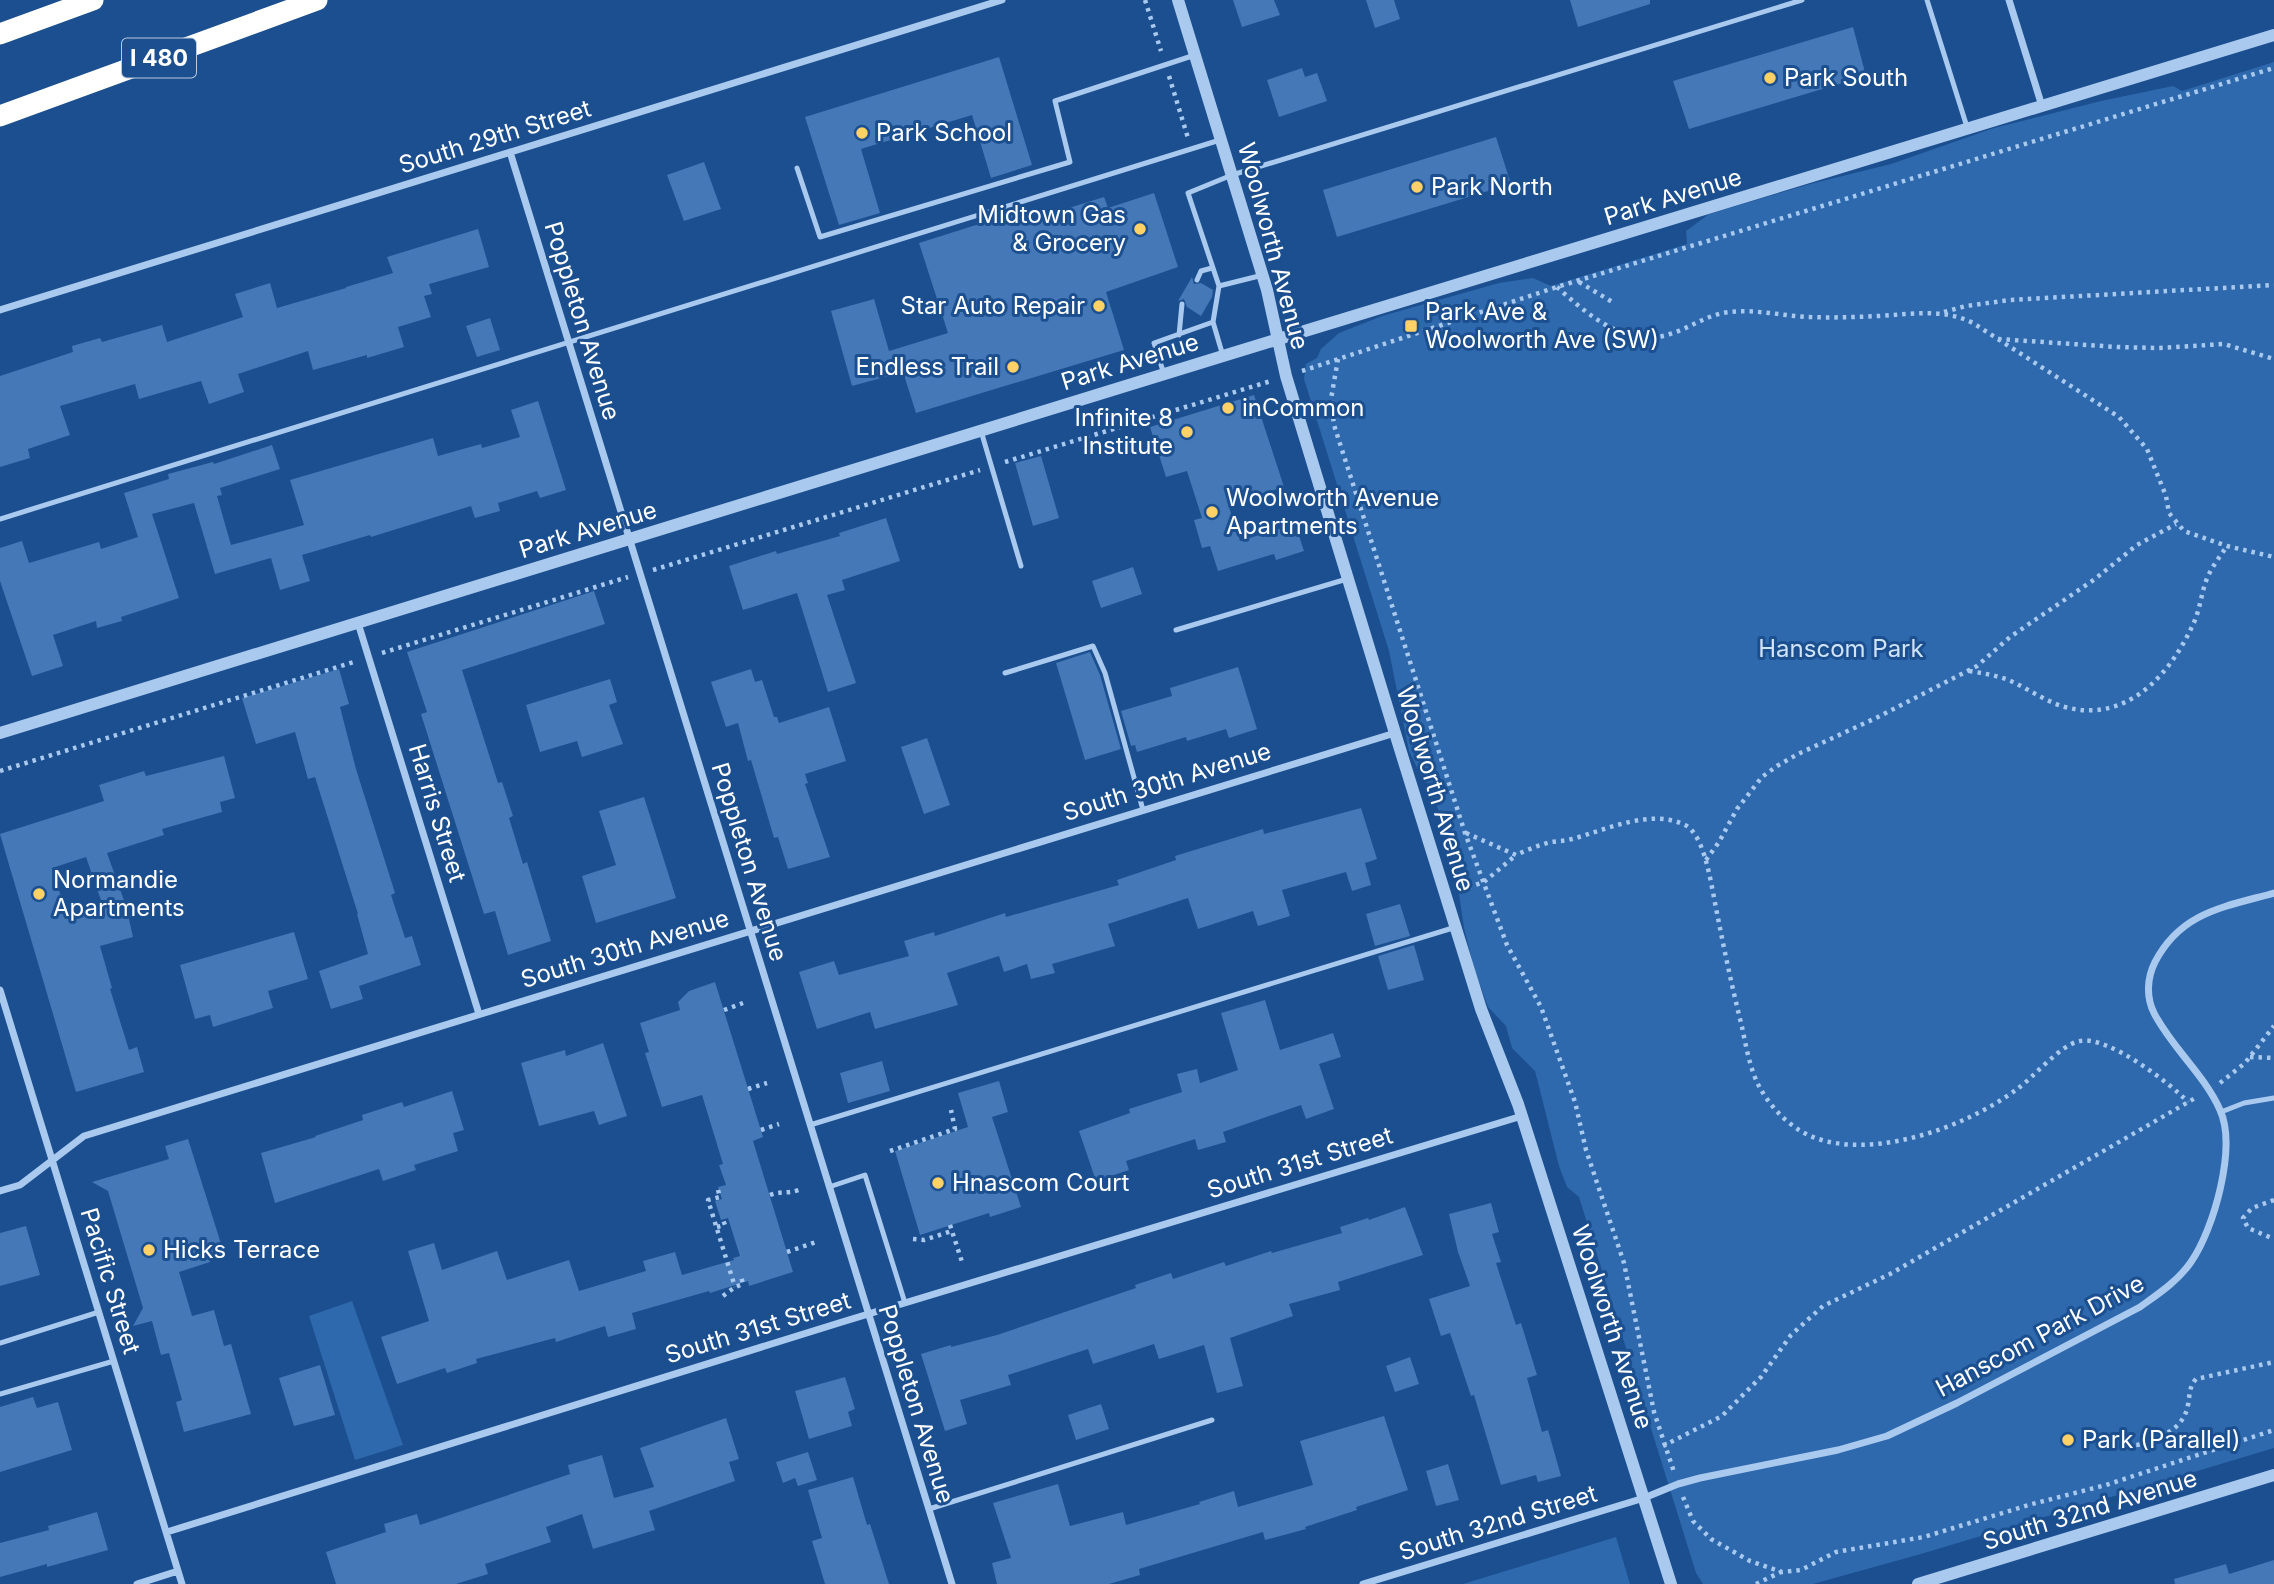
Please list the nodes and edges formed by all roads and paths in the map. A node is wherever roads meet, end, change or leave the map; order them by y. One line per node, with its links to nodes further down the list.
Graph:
1 (93, 0): 8 (highway)
2 (317, 0): 13 (highway, I 480)
3 (1002, 0): 16 (street, South 29th Street)
4 (1178, 0): 10 (street, Woolworth Avenue)
5 (1802, 0): 18 (lane)
6 (1927, 0): 14 (lane)
7 (2009, 0): 12 (street)
8 (0, 34)
9 (2274, 35): 12 (street, Park Avenue)
10 (1195, 55): 15 (street, Woolworth Avenue); 17 (lane)
11 (2274, 68): 22 (path)
12 (2042, 107): 14 (street, Park Avenue)
13 (0, 116)
14 (1968, 129): 32 (street, Park Avenue)
15 (1222, 139): 18 (street, Woolworth Avenue); 34 (lane)
16 (510, 152): 28 (street, South 29th Street); 34 (street, Poppleton Avenue)
17 (797, 168)
18 (1232, 174): 19 (lane); 20 (street, Woolworth Avenue)
19 (1212, 268): 21 (lane); 24 (lane)
20 (1263, 275): 24 (lane); 32 (street, Woolworth Avenue)
21 (1196, 280)
22 (1578, 281): 25 (path); 26 (path)
23 (2274, 285): 29 (path)
24 (1219, 286): 30 (lane)
25 (1557, 287): 29 (path); 36 (path)
26 (1614, 303)
27 (1182, 304): 31 (lane)
28 (0, 310)
29 (1941, 313): 33 (path)
30 (1213, 322): 31 (lane); 35 (lane)
31 (1179, 335): 38 (lane)
32 (1278, 338): 35 (street, Park Avenue); 39 (street, Woolworth Avenue)
33 (1997, 339): 37 (path); 43 (path)
34 (568, 341): 42 (lane); 44 (street, Poppleton Avenue)
35 (1223, 355): 38 (street, Park Avenue)
36 (1338, 358): 39 (path); 59 (path)
37 (2274, 359)
38 (1164, 374): 40 (street, Park Avenue)
39 (1286, 376): 41 (path); 49 (street, Woolworth Avenue)
40 (981, 430): 41 (lane); 44 (street, Park Avenue)
41 (991, 466): 47 (lane); 48 (path)
42 (0, 519)
43 (2176, 524): 45 (path); 53 (path)
44 (629, 539): 48 (street, Poppleton Avenue); 50 (street, Park Avenue)
45 (2227, 547): 46 (path); 53 (path)
46 (2274, 558)
47 (1021, 566)
48 (640, 573): 52 (path); 66 (street, Poppleton Avenue)
49 (1348, 579): 51 (lane); 56 (street, Woolworth Avenue)
50 (358, 623): 52 (street, Harris Street); 55 (street, Park Avenue)
51 (1175, 630)
52 (369, 657): 57 (path); 70 (street, Harris Street)
53 (1967, 671): 61 (path)
54 (1005, 673): 58 (lane)
55 (0, 733)
56 (1395, 733): 58 (street, South 30th Avenue); 64 (street, Woolworth Avenue)
57 (0, 771)
58 (1143, 810): 66 (street, South 30th Avenue)
59 (1465, 833): 60 (path); 62 (path)
60 (1516, 855): 61 (path); 62 (path)
61 (1706, 860): 78 (path)
62 (1484, 882): 64 (path); 113 (path)
63 (2274, 893): 76 (street, Hanscom Park Drive)
64 (1445, 894): 65 (street, Woolworth Avenue)
65 (1456, 927): 81 (street, Woolworth Avenue); 83 (lane)
66 (750, 930): 70 (street, South 30th Avenue); 83 (street, Poppleton Avenue)
67 (0, 991): 86 (street, Pacific Street)
68 (743, 1003): 69 (path)
69 (724, 1010)
70 (479, 1014): 86 (street, South 30th Avenue)
71 (2274, 1026): 72 (path)
72 (2250, 1057): 73 (path); 76 (path)
73 (2274, 1058)
74 (766, 1083): 75 (path)
75 (748, 1089)
76 (2209, 1090): 78 (path); 80 (street, Hanscom Park Drive)
77 (2274, 1098): 80 (lane)
78 (2188, 1102): 113 (path)
79 (951, 1110): 85 (path)
80 (2221, 1112): 115 (street, Hanscom Park Drive)
81 (1522, 1116): 103 (street, South 31st Street); 116 (street, Woolworth Avenue)
82 (779, 1124): 84 (path)
83 (810, 1125): 87 (street, Poppleton Avenue)
84 (761, 1130)
85 (890, 1151)
86 (53, 1160): 90 (street, South 30th Avenue); 104 (street, Pacific Street)
87 (829, 1187): 103 (lane); 105 (street, Poppleton Avenue)
88 (799, 1189): 91 (path)
89 (718, 1190): 94 (path)
90 (0, 1191)
91 (770, 1195)
92 (2274, 1200): 96 (path)
93 (723, 1220): 94 (path)
94 (717, 1227): 101 (path)
95 (913, 1239): 99 (path)
96 (2274, 1239)
97 (816, 1242): 98 (path)
98 (787, 1252)
99 (963, 1265)
100 (741, 1276): 101 (path)
101 (735, 1287): 102 (path)
102 (723, 1296)
103 (905, 1303): 105 (street, South 31st Street)
104 (99, 1312): 106 (lane); 107 (street, Pacific Street)
105 (868, 1314): 117 (street, Poppleton Avenue); 118 (street, South 31st Street)
106 (0, 1343)
107 (114, 1361): 109 (lane); 118 (street, Pacific Street)
108 (2274, 1362): 112 (path)
109 (0, 1394)
110 (1212, 1420): 117 (lane)
111 (2274, 1430): 120 (path)
112 (2128, 1443)
113 (1663, 1446): 115 (path)
114 (2274, 1475): 127 (street, South 32nd Avenue)
115 (1678, 1484): 116 (street, Hanscom Park Drive); 120 (path)
116 (1644, 1499): 124 (street, South 32nd Street); 125 (street, Woolworth Avenue)
117 (929, 1509): 123 (street, Poppleton Avenue)
118 (167, 1532): 119 (street, Pacific Street)
119 (178, 1571): 121 (street); 122 (street, Pacific Street)
120 (1782, 1572): 126 (path)
121 (137, 1584)
122 (182, 1584)
123 (952, 1584)
124 (1363, 1584)
125 (1671, 1584)
126 (1756, 1584)
127 (1918, 1584)

